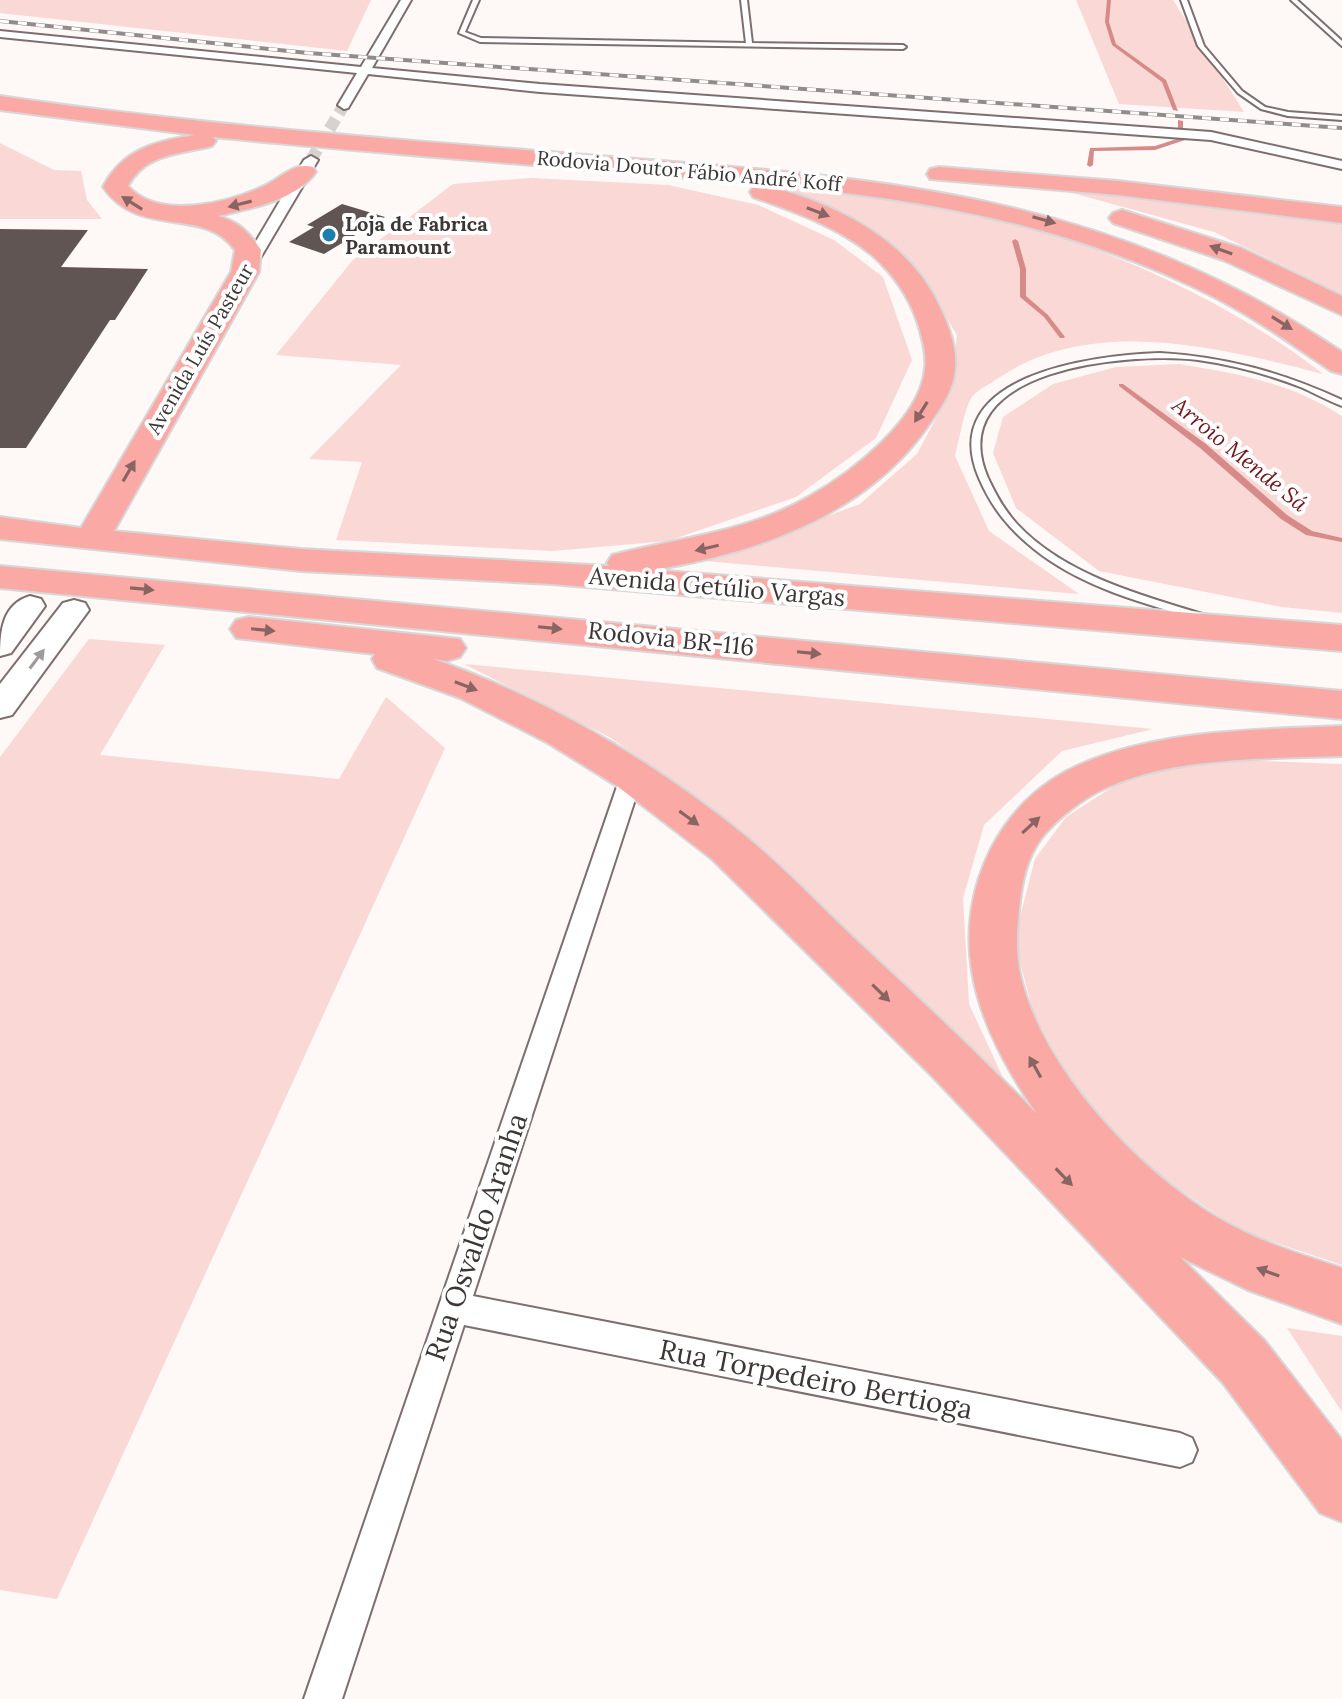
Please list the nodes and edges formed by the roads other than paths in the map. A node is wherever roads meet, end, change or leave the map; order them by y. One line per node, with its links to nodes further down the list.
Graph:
1 (406, 0): 10 (street)
2 (476, 0): 8 (lane)
3 (744, 0): 8 (lane)
4 (1184, 0): 14 (lane)
5 (1294, 0): 7 (lane)
6 (0, 34): 10 (street)
7 (1342, 44)
8 (749, 45): 9 (lane)
9 (903, 47)
10 (364, 71): 13 (street); 17 (street)
11 (0, 90): 19 (highway, Rodovia Doutor Fábio André Koff)
12 (0, 103): 15 (highway, Rodovia Doutor Fábio André Koff)
13 (344, 105)
14 (1342, 118)
15 (282, 137): 16 (highway, Rodovia Doutor Fábio André Koff); 20 (highway, one-way to 15)
16 (606, 164): 24 (highway, Rodovia Doutor Fábio André Koff, one-way to 24); 29 (highway, one-way to 29)
17 (1342, 165)
18 (307, 166): 20 (highway, one-way to 20); 22 (street, Avenida Luís Pasteur)
19 (866, 171): 21 (highway); 23 (highway, Rodovia Doutor Fábio André Koff, one-way to 19)
20 (168, 213): 22 (highway)
21 (1342, 215)
22 (245, 272): 27 (highway, Avenida Luís Pasteur, one-way to 22)
23 (1342, 307)
24 (1342, 365)
25 (1342, 403): 33 (lane)
26 (0, 528): 27 (highway, Avenida Getúlio Vargas)
27 (93, 540): 29 (highway, Avenida Getúlio Vargas)
28 (0, 552): 37 (highway, Rodovia BR-116)
29 (552, 573): 33 (highway, Avenida Getúlio Vargas)
30 (0, 577): 38 (highway, Rodovia BR-116, one-way to 38)
31 (15, 605): 32 (highway, Rodovia BR-116); 36 (main road)
32 (74, 610): 35 (highway, Rodovia BR-116, one-way to 35); 39 (main road, one-way to 32)
33 (1243, 628): 34 (highway, Avenida Getúlio Vargas)
34 (1342, 638)
35 (340, 639): 40 (highway, Rodovia BR-116); 42 (highway, one-way to 42)
36 (0, 646)
37 (1342, 660)
38 (1342, 705)
39 (0, 707)
40 (1342, 726)
41 (1342, 741): 43 (highway, one-way to 41)
42 (632, 775): 44 (street, Rua Osvaldo Aranha); 46 (highway, one-way to 46)
43 (1342, 1296)
44 (452, 1307): 45 (street, Rua Torpedeiro Bertioga); 47 (street, Rua Osvaldo Aranha)
45 (1180, 1450)
46 (1342, 1491)
47 (323, 1699)

